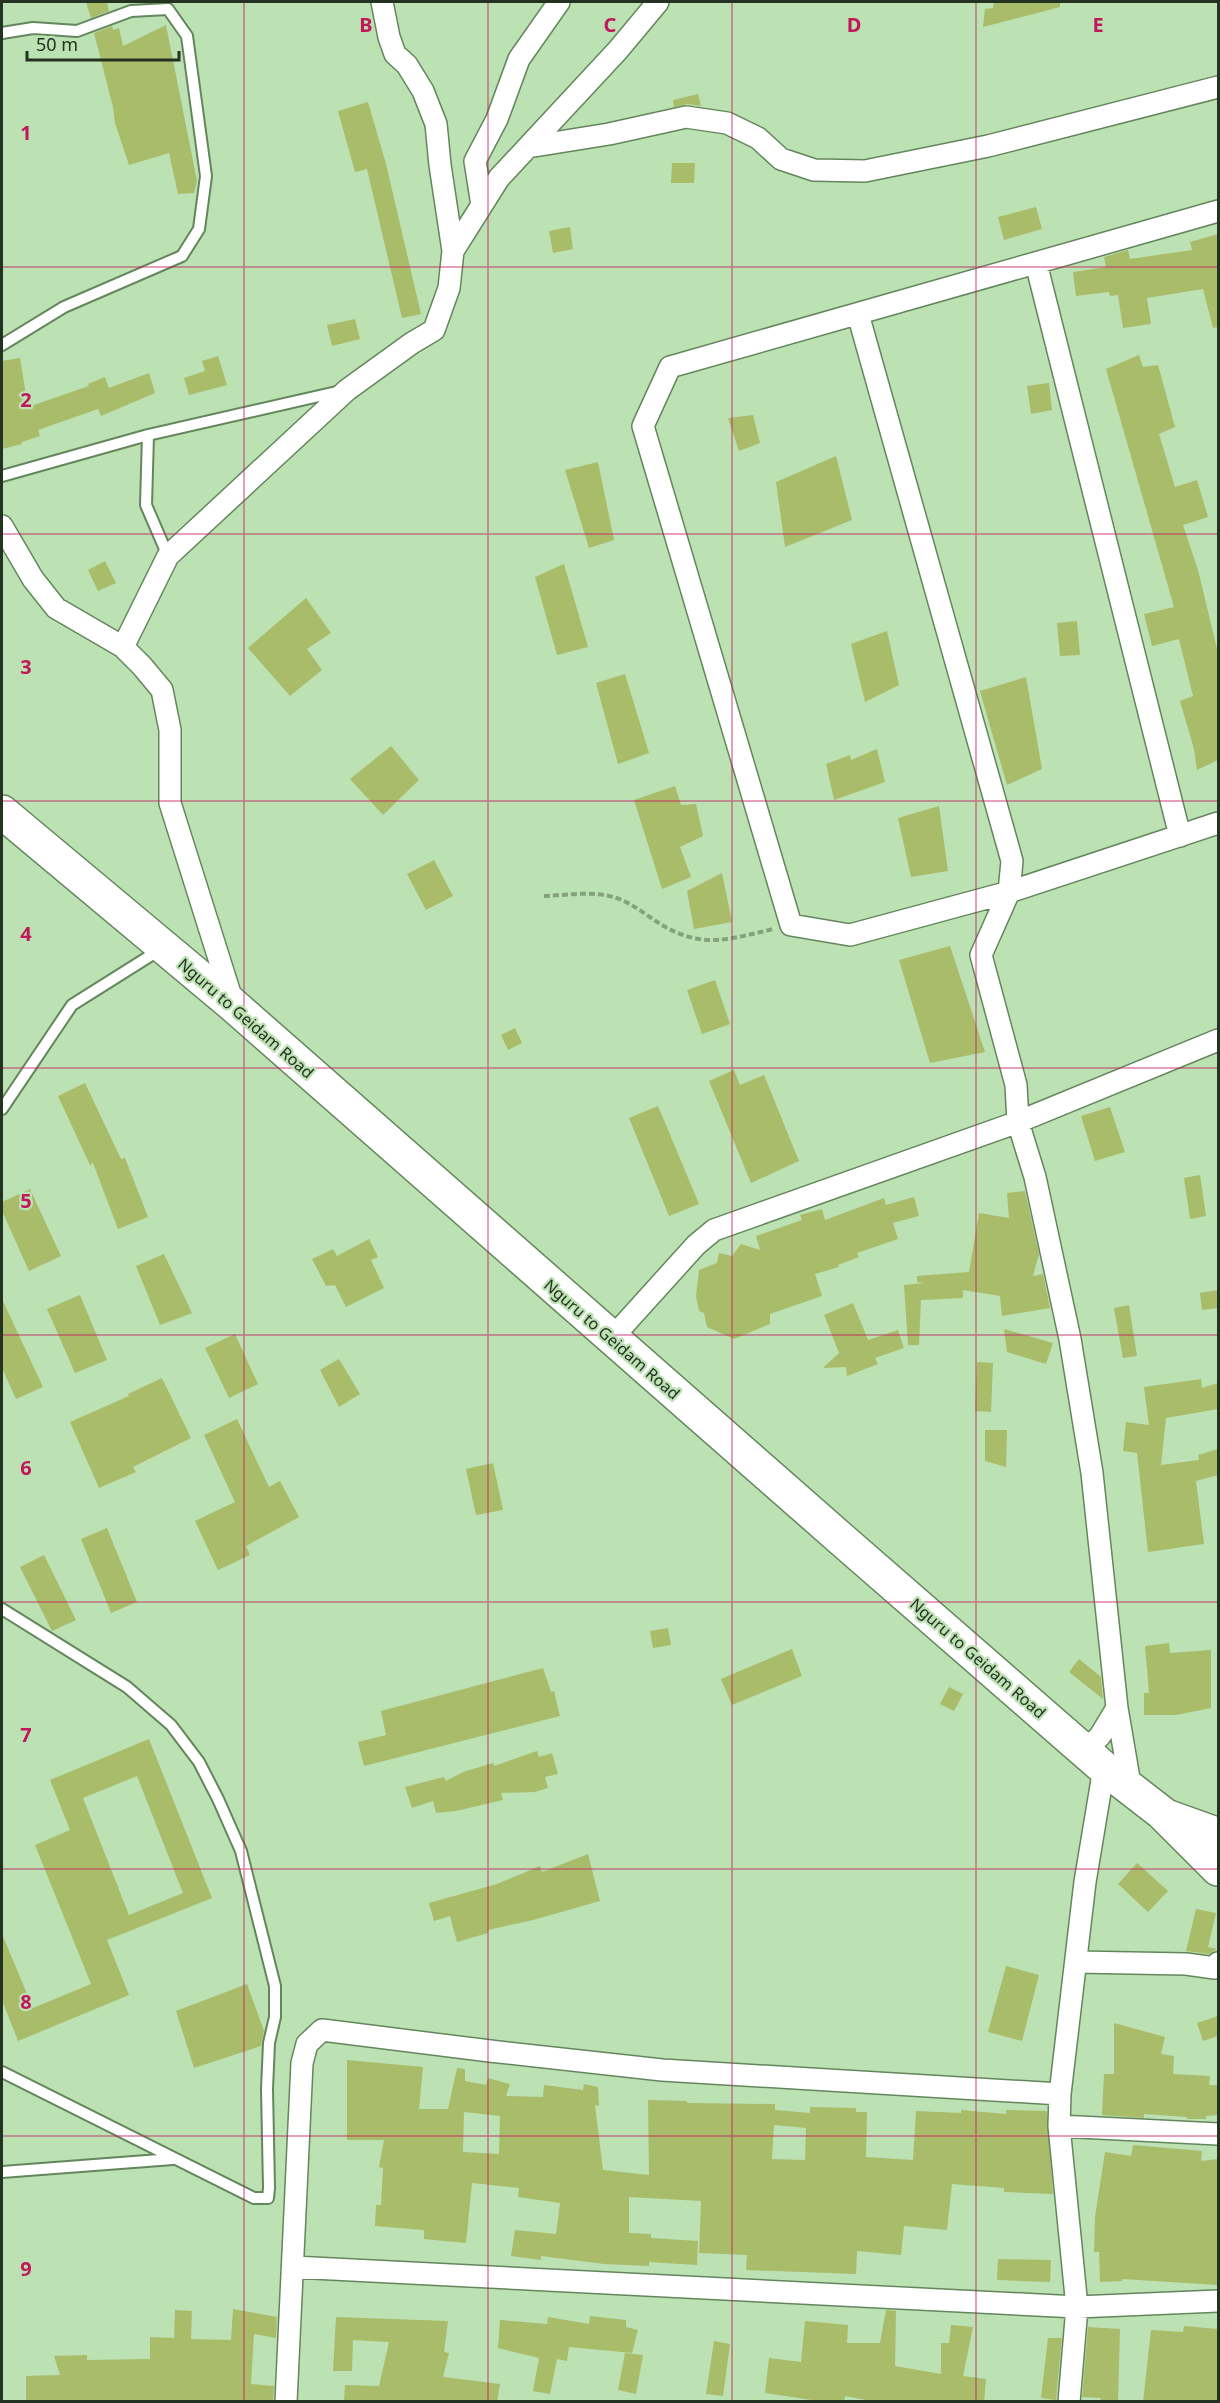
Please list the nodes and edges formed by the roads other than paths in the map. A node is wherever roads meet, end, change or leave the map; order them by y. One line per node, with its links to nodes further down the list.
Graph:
1 (382, 2): 9 (street)
2 (558, 2): 7 (street)
3 (658, 2): 6 (street)
4 (2, 33): 12 (lane)
5 (1218, 87): 6 (street)
6 (528, 147): 7 (street)
7 (482, 205): 9 (street)
8 (1218, 212): 10 (street)
9 (453, 251): 13 (street)
10 (1036, 263): 11 (street); 21 (street)
11 (858, 314): 22 (street); 22 (street)
12 (2, 345)
13 (347, 390): 14 (lane); 17 (street)
14 (148, 435): 15 (lane); 17 (lane)
15 (2, 476)
16 (2, 526): 18 (street)
17 (168, 556): 18 (street)
18 (123, 647): 24 (street)
19 (2, 812): 23 (main road, Nguru to Geidam Road)
20 (1218, 823): 21 (street)
21 (1180, 836): 22 (street)
22 (1009, 892): 27 (street)
23 (164, 947): 24 (main road, Nguru to Geidam Road); 26 (lane)
24 (233, 1005): 28 (main road, Nguru to Geidam Road)
25 (1218, 1040): 27 (street)
26 (2, 1109)
27 (1018, 1122): 28 (street); 30 (street)
28 (612, 1338): 31 (main road, Nguru to Geidam Road)
29 (2, 1609): 42 (lane)
30 (1117, 1708): 31 (street); 32 (street)
31 (1094, 1760): 32 (main road, Nguru to Geidam Road); 36 (street)
32 (1131, 1790): 33 (main road, Nguru to Geidam Road)
33 (1162, 1813): 34 (main road); 35 (main road, Nguru to Geidam Road)
34 (1218, 1833)
35 (1218, 1869)
36 (1076, 1962): 37 (street); 39 (street)
37 (1218, 1964)
38 (2, 2072): 42 (lane)
39 (1060, 2094): 40 (street); 44 (street)
40 (1059, 2126): 41 (street); 46 (street)
41 (1218, 2134)
42 (173, 2159): 43 (lane)
43 (2, 2172)
44 (293, 2267): 46 (street); 47 (street)
45 (1218, 2301): 46 (street)
46 (1077, 2307): 48 (street)
47 (286, 2402)
48 (1070, 2402)

